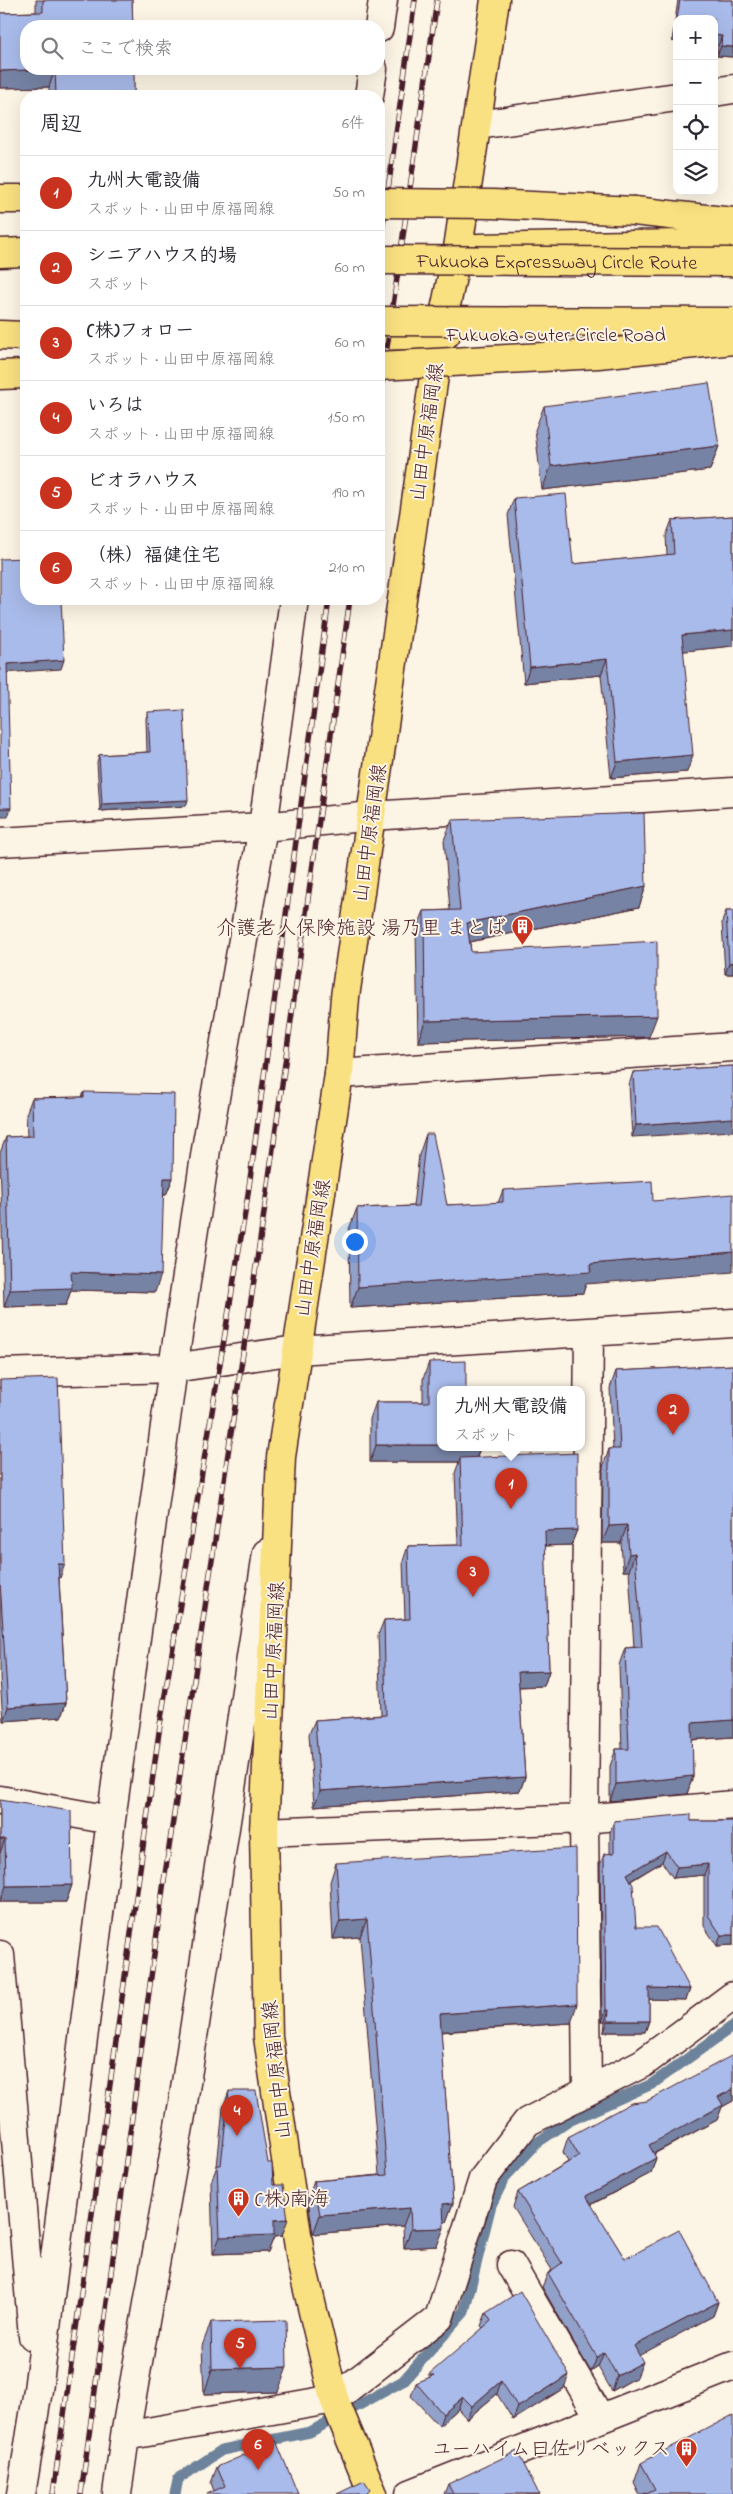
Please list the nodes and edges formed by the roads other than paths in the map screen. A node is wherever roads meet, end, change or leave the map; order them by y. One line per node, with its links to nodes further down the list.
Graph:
1 (383, 0): 3 (street)
2 (495, 0): 9 (main road, 山田中原福岡線)
3 (380, 20)
4 (372, 75): 6 (street)
5 (733, 89): 7 (street)
6 (370, 90)
7 (718, 91)
8 (673, 98): 9 (street)
9 (477, 125): 15 (main road, 山田中原福岡線)
10 (0, 199): 11 (main road)
11 (20, 199)
12 (385, 203): 13 (main road, bridge)
13 (733, 222)
14 (733, 243): 15 (main road)
15 (458, 248): 16 (main road); 27 (main road, 山田中原福岡線)
16 (385, 249)
17 (20, 252): 18 (main road)
18 (0, 253)
19 (0, 258): 20 (main road)
20 (20, 258)
21 (385, 260): 22 (main road, Fukuoka Expressway Circle Route, bridge)
22 (733, 262)
23 (0, 320): 24 (main road)
24 (20, 320)
25 (385, 321): 26 (main road, bridge)
26 (733, 322)
27 (440, 334): 28 (main road, Fukuoka Outer Circle Road); 31 (main road, Fukuoka Outer Circle Road); 38 (main road, 山田中原福岡線)
28 (733, 334)
29 (0, 336): 30 (main road)
30 (20, 336)
31 (385, 336)
32 (733, 340): 33 (main road, bridge)
33 (385, 366)
34 (0, 374): 35 (main road)
35 (20, 374)
36 (293, 605): 39 (street)
37 (733, 792): 38 (street)
38 (372, 816): 39 (street); 42 (main road, 山田中原福岡線)
39 (263, 827): 40 (street); 46 (street)
40 (0, 842)
41 (733, 1047): 42 (street)
42 (339, 1074): 45 (main road, 山田中原福岡線)
43 (733, 1323): 44 (street)
44 (589, 1332): 45 (street); 51 (street)
45 (296, 1350): 46 (street); 48 (main road, 山田中原福岡線)
46 (173, 1368): 47 (street); 52 (street)
47 (0, 1373)
48 (281, 1457): 53 (main road, 山田中原福岡線); 62 (street)
49 (0, 1800): 52 (street)
50 (733, 1805): 51 (street)
51 (584, 1819): 53 (street); 56 (street)
52 (111, 1820): 59 (street)
53 (264, 1832): 60 (main road, 山田中原福岡線)
54 (0, 1955): 59 (street)
55 (733, 1996): 56 (street)
56 (587, 2092): 60 (street)
57 (511, 2265): 61 (street)
58 (733, 2366): 61 (street)
59 (38, 2390): 63 (street)
60 (334, 2399): 62 (street); 65 (main road, 山田中原福岡線)
61 (600, 2418): 66 (street)
62 (125, 2436): 64 (street)
63 (20, 2494)
64 (117, 2494)
65 (373, 2494)
66 (410, 2494)

